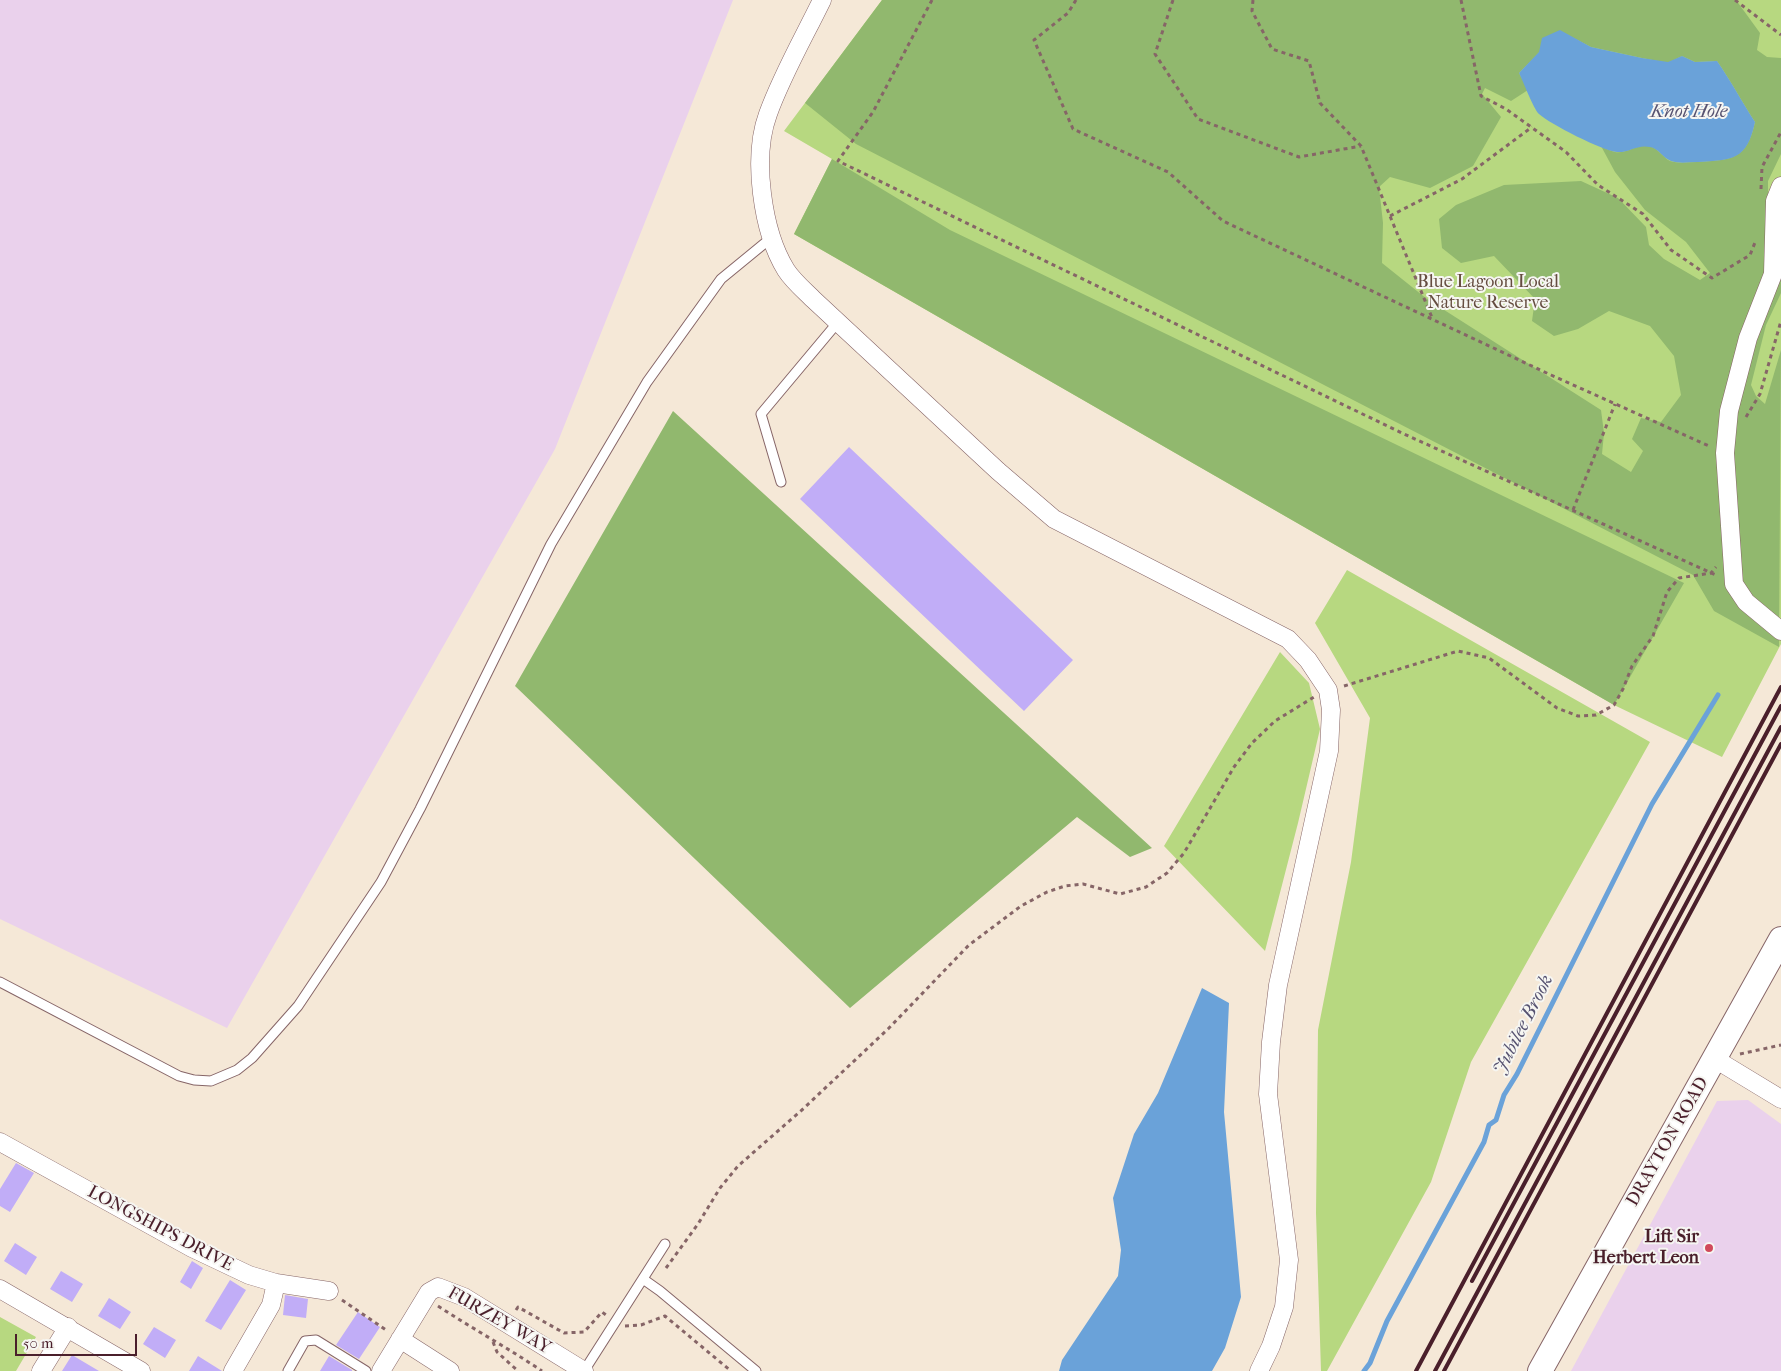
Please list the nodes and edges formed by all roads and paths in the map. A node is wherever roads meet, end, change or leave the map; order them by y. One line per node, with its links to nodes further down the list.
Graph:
1 (822, 0): 15 (street)
2 (932, 0): 25 (path)
3 (1076, 0): 18 (path)
4 (1172, 0): 11 (path)
5 (1253, 0): 11 (path)
6 (1461, 0): 9 (path)
7 (1734, 0): 8 (path)
8 (1781, 36)
9 (1532, 127): 14 (path); 16 (path)
10 (1781, 132): 13 (path)
11 (1361, 146): 14 (path)
12 (1781, 186): 17 (street)
13 (1760, 192)
14 (1390, 216): 18 (path)
15 (771, 238): 20 (street); 31 (lane)
16 (1757, 238)
17 (1777, 267): 22 (street)
18 (1433, 320): 21 (path)
19 (1781, 321): 22 (path)
20 (838, 322): 24 (lane); 29 (street)
21 (1615, 404): 23 (path); 25 (path)
22 (1727, 433): 23 (street)
23 (1725, 453): 27 (street)
24 (782, 482)
25 (1573, 510): 26 (path)
26 (1711, 573): 27 (path); 29 (path)
27 (1734, 584): 28 (street)
28 (1781, 631)
29 (1328, 690): 39 (path); 63 (street)
30 (1781, 939): 33 (street, DRAYTON ROAD)
31 (0, 982)
32 (1781, 1045): 33 (path)
33 (1715, 1059): 34 (street); 64 (street, DRAYTON ROAD)
34 (1781, 1098)
35 (0, 1142): 38 (street, LONGSHIPS DRIVE)
36 (665, 1244): 37 (lane)
37 (643, 1279): 39 (lane); 44 (lane)
38 (276, 1283): 41 (street, LONGSHIPS DRIVE); 53 (street)
39 (653, 1286): 62 (lane)
40 (0, 1289): 46 (street)
41 (329, 1291): 48 (path)
42 (432, 1292): 47 (street, FURZEY WAY); 48 (street); 49 (path)
43 (629, 1320): 45 (path)
44 (616, 1321): 45 (path); 47 (path); 60 (lane)
45 (625, 1326): 61 (path)
46 (68, 1327): 51 (street); 52 (street)
47 (511, 1327): 50 (path); 60 (street, FURZEY WAY)
48 (400, 1339): 56 (street); 57 (street)
49 (492, 1341): 50 (path); 58 (path)
50 (505, 1346): 59 (path)
51 (41, 1371)
52 (141, 1371)
53 (233, 1371)
54 (288, 1371): 55 (lane)
55 (366, 1371)
56 (381, 1371)
57 (450, 1371)
58 (518, 1371)
59 (542, 1371)
60 (584, 1371)
61 (731, 1371)
62 (756, 1371)
63 (1259, 1371)
64 (1540, 1371)

